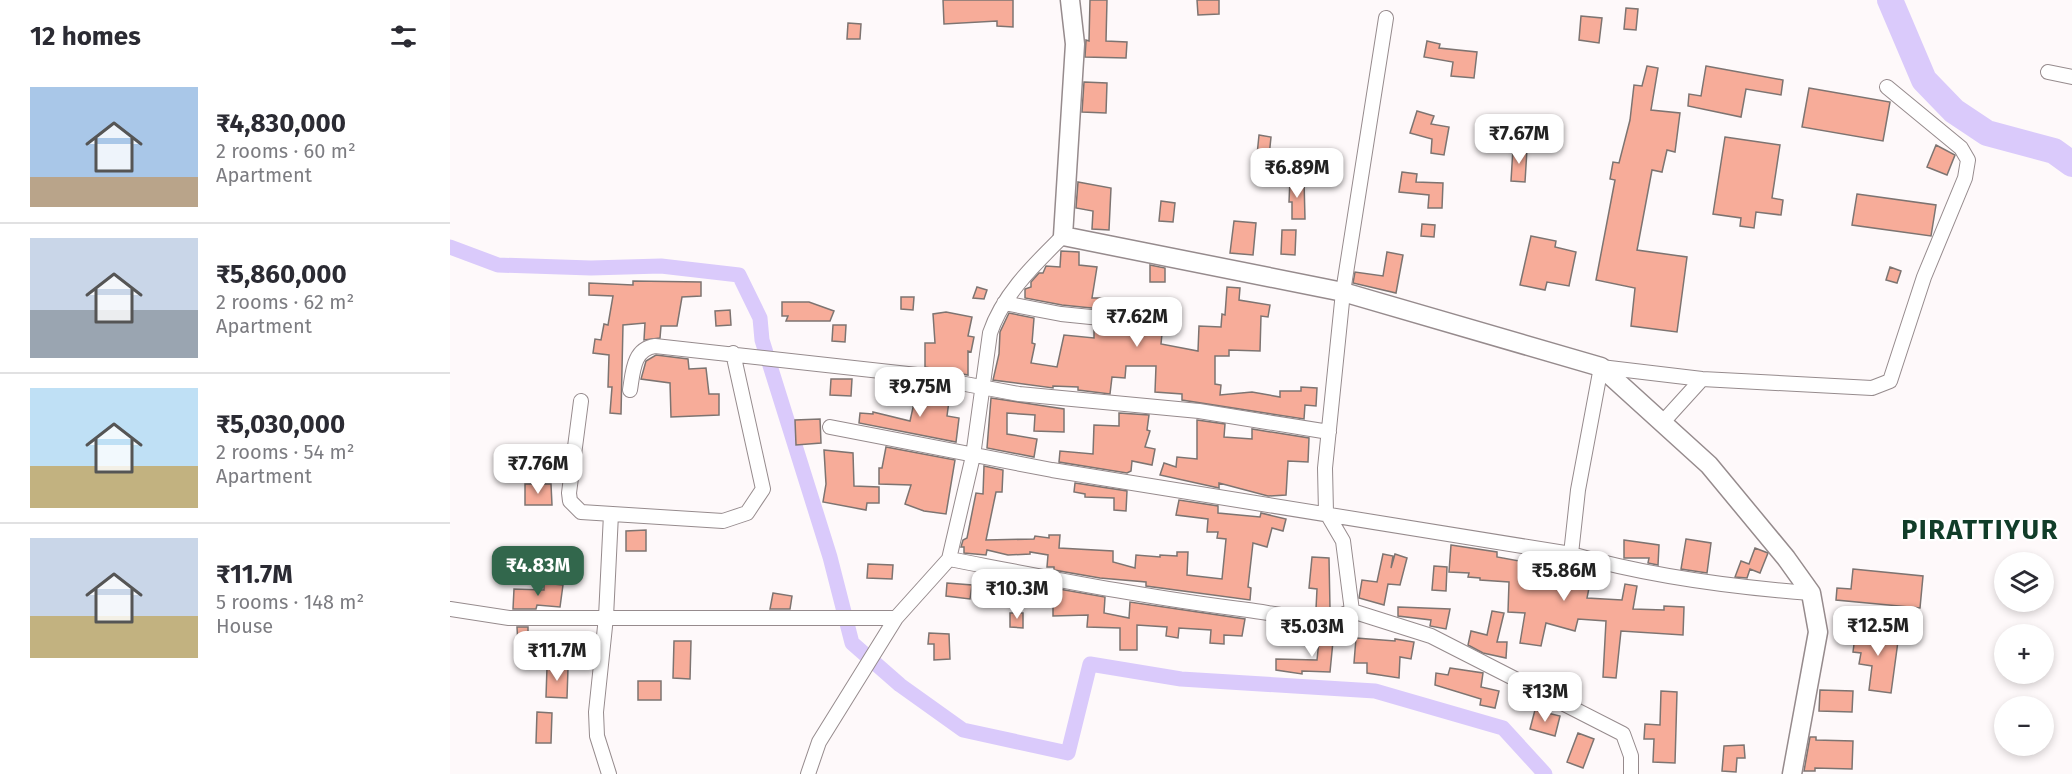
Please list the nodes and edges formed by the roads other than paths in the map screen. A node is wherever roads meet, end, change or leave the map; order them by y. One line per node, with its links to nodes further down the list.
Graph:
1 (1070, 0): 6 (street)
2 (1386, 18): 7 (street)
3 (2048, 72): 4 (street)
4 (2072, 77)
5 (1887, 87): 12 (street)
6 (1064, 236): 7 (street); 8 (street)
7 (1343, 292): 11 (street); 18 (street)
8 (1004, 303): 9 (street); 13 (street)
9 (1140, 322)
10 (733, 353): 13 (street); 14 (street); 21 (street)
11 (1600, 367): 12 (street); 16 (street); 22 (street)
12 (1702, 379): 16 (street)
13 (984, 388): 18 (street); 19 (street)
14 (630, 390)
15 (581, 400): 21 (street)
16 (1662, 423): 24 (street)
17 (830, 427): 19 (street)
18 (1329, 432): 20 (street)
19 (973, 456): 20 (street); 23 (street)
20 (1326, 512): 22 (street); 26 (street)
21 (611, 514): 27 (street)
22 (1571, 554): 24 (street)
23 (949, 559): 26 (street); 28 (street)
24 (1811, 593): 30 (street)
25 (450, 609): 27 (street)
26 (1352, 611): 29 (street)
27 (606, 617): 28 (street); 31 (street)
28 (896, 618): 32 (street)
29 (1630, 771)
30 (1793, 772)
31 (609, 774)
32 (808, 774)

